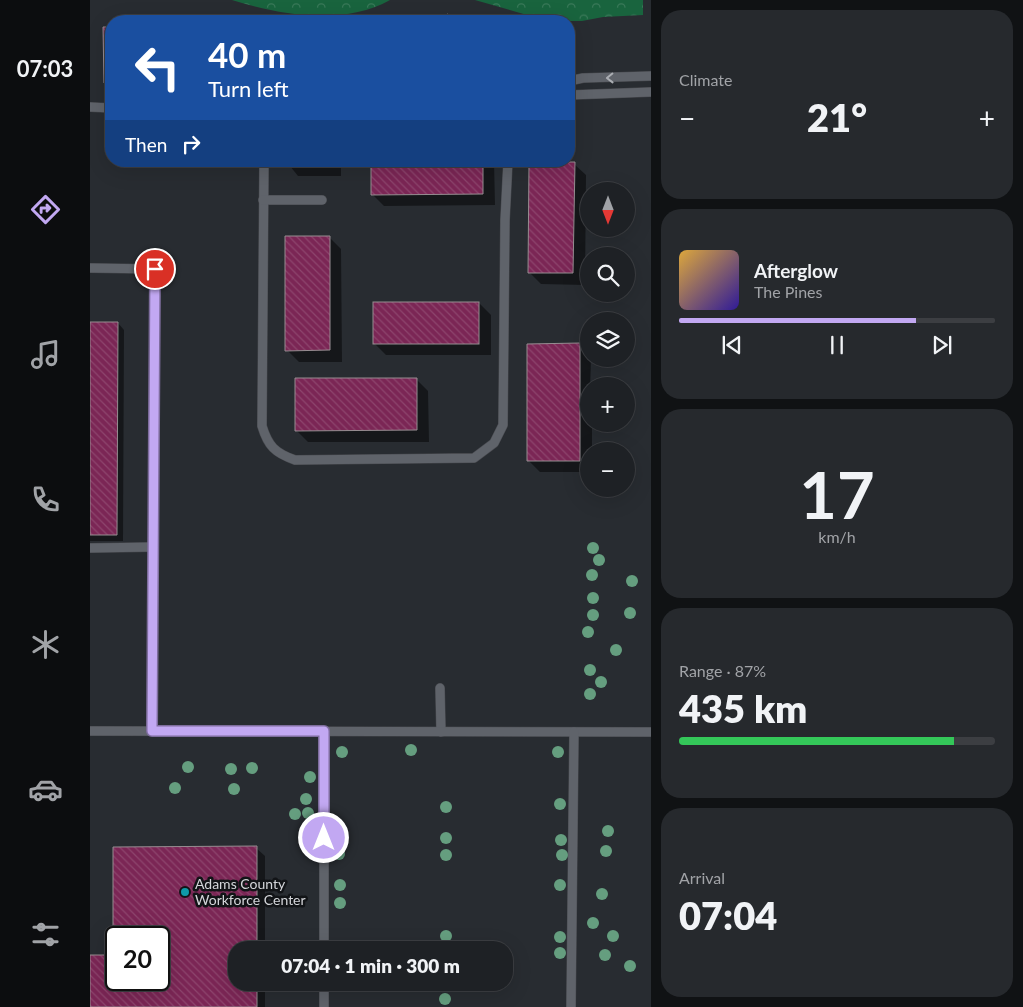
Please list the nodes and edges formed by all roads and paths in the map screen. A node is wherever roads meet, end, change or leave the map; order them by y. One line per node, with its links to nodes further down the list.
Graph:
1 (650, 76): 2 (lane, one-way to 2)
2 (575, 80)
3 (650, 92): 4 (lane)
4 (575, 95)
5 (90, 107): 6 (lane)
6 (105, 108)
7 (264, 167): 9 (lane)
8 (508, 167): 9 (lane)
9 (263, 200): 10 (lane)
10 (322, 200)
11 (90, 268): 12 (lane)
12 (153, 547): 13 (lane); 16 (lane)
13 (90, 548)
14 (440, 688): 18 (lane)
15 (90, 731): 16 (lane)
16 (152, 731): 17 (lane)
17 (324, 731): 18 (lane); 21 (lane)
18 (441, 732): 19 (lane)
19 (574, 732): 20 (lane); 24 (lane)
20 (650, 732)
21 (324, 941)
22 (324, 991): 23 (lane)
23 (324, 1007)
24 (571, 1007)

